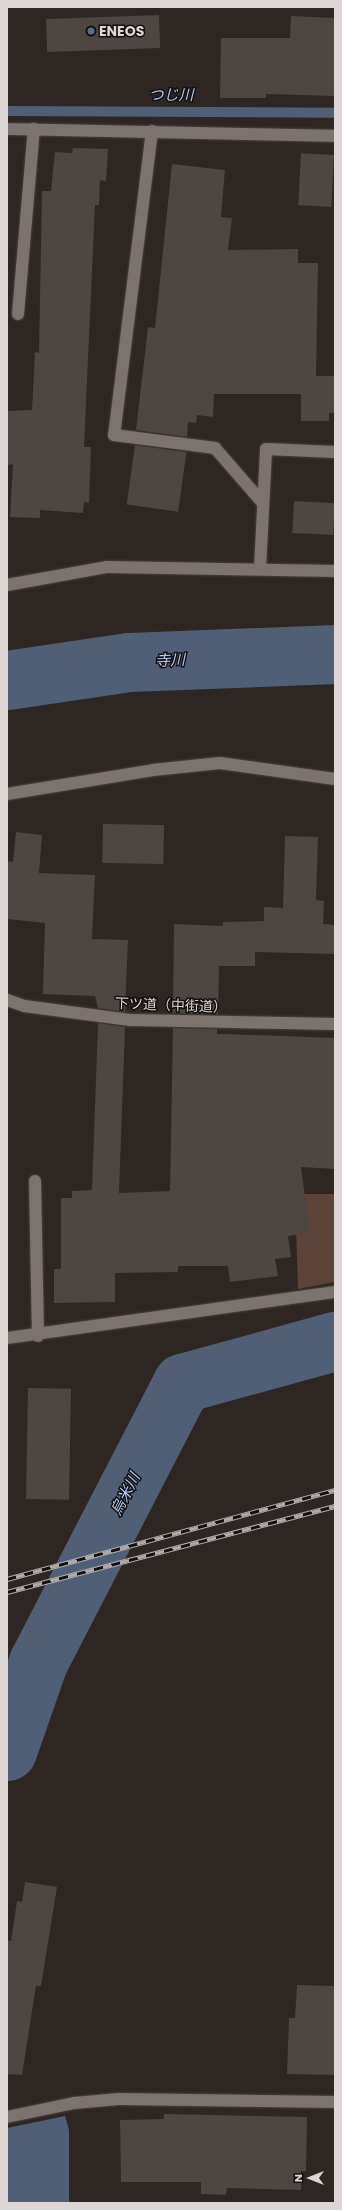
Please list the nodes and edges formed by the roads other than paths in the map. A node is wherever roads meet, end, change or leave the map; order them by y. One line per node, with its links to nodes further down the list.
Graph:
1 (7, 129): 2 (street)
2 (34, 129): 3 (street); 5 (street)
3 (152, 131): 4 (street); 7 (street)
4 (335, 136)
5 (18, 314)
6 (335, 452): 7 (street)
7 (262, 502): 8 (street)
8 (260, 569): 9 (street); 10 (street)
9 (335, 571)
10 (7, 585)
11 (335, 779): 12 (street)
12 (7, 794)
13 (7, 1000): 14 (street, 下ツ道（中街道）)
14 (335, 1024)
15 (35, 1181): 17 (street)
16 (335, 1292): 17 (street)
17 (38, 1336): 18 (street)
18 (7, 1338)
19 (335, 2102): 20 (street)
20 (7, 2117)

